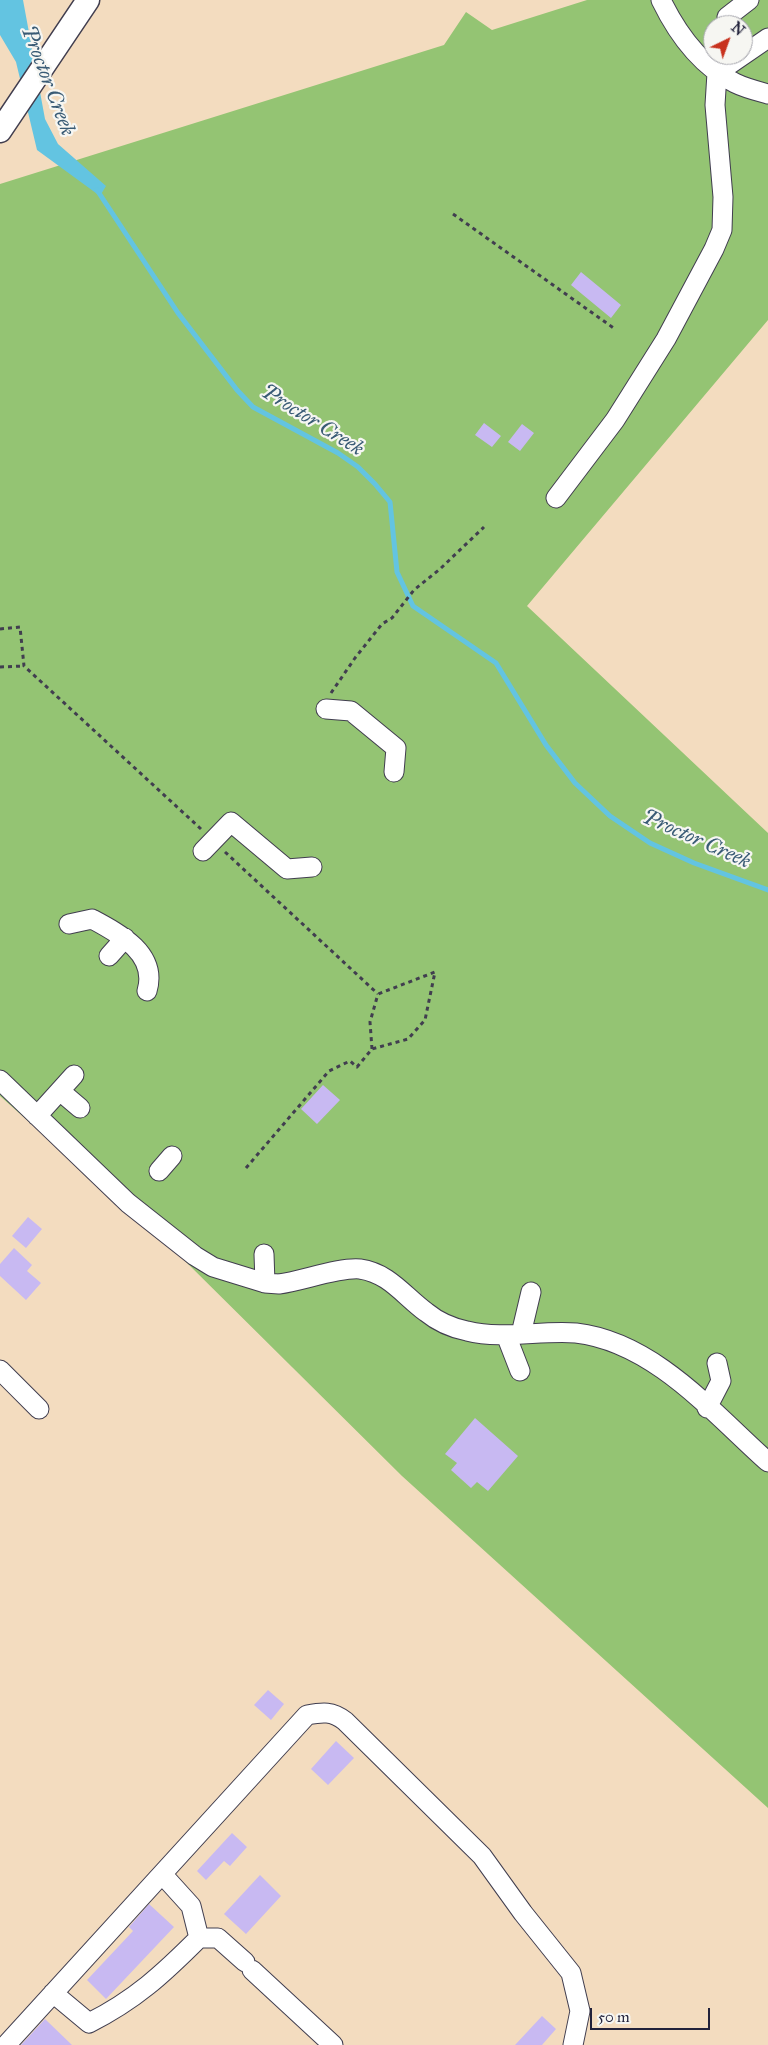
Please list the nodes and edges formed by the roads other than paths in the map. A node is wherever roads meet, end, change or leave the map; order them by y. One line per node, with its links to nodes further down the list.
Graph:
1 (88, 0): 10 (main road)
2 (661, 0): 8 (street)
3 (749, 0): 4 (street)
4 (730, 15)
5 (768, 38): 6 (street)
6 (753, 43)
7 (726, 65): 8 (street)
8 (718, 73): 9 (street); 11 (street)
9 (768, 94)
10 (6, 123)
11 (556, 498)
12 (327, 702): 13 (street)
13 (394, 772)
14 (208, 846): 15 (street)
15 (312, 867)
16 (69, 924): 17 (street)
17 (125, 938): 18 (street); 19 (street)
18 (109, 956)
19 (147, 991)
20 (74, 1075): 22 (street)
21 (0, 1080): 24 (street)
22 (60, 1091): 23 (street); 24 (street)
23 (80, 1108)
24 (37, 1116): 28 (street)
25 (172, 1156): 26 (street)
26 (159, 1171)
27 (264, 1254): 28 (street)
28 (265, 1283): 30 (street)
29 (531, 1292): 30 (street)
30 (514, 1334): 33 (street); 34 (street)
31 (717, 1363): 34 (street)
32 (0, 1370): 35 (street)
33 (520, 1371)
34 (707, 1408): 36 (street)
35 (39, 1409)
36 (768, 1462)
37 (162, 1874): 38 (street); 39 (street); 42 (street)
38 (199, 1938): 39 (street); 41 (street)
39 (53, 1993): 40 (street)
40 (6, 2045)
41 (333, 2045)
42 (573, 2045)

